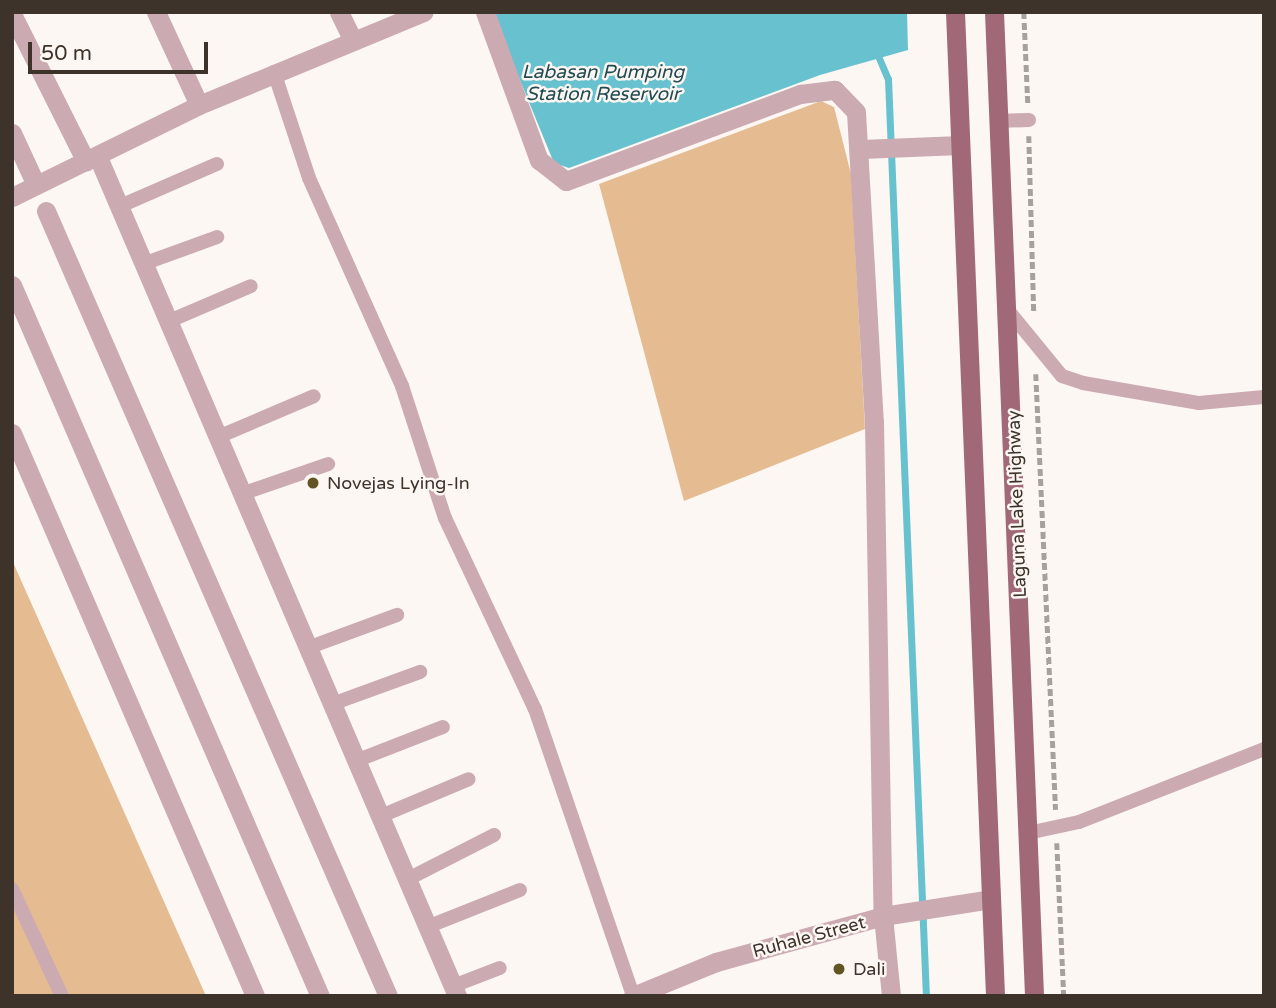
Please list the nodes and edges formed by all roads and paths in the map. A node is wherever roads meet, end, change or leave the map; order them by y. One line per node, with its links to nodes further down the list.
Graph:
1 (156, 12): 11 (street)
2 (339, 12): 9 (street)
3 (423, 12): 9 (street)
4 (485, 12): 16 (street)
5 (955, 12): 15 (main road)
6 (994, 12): 13 (main road, Laguna Lake Highway)
7 (1024, 12): 12 (path, Laguna Lake Highway)
8 (12, 14): 17 (street)
9 (352, 41): 10 (street)
10 (274, 72): 11 (street); 60 (lane)
11 (199, 105): 17 (street)
12 (1029, 120): 13 (lane); 29 (path, Laguna Lake Highway)
13 (998, 121): 27 (main road, Laguna Lake Highway)
14 (12, 133): 19 (street)
15 (960, 145): 16 (street); 51 (main road)
16 (861, 149): 52 (street)
17 (92, 159): 19 (street); 21 (street)
18 (217, 164): 21 (lane)
19 (36, 185): 20 (street)
20 (12, 197)
21 (118, 207): 24 (street)
22 (46, 211): 59 (street)
23 (217, 237): 24 (lane)
24 (144, 264): 28 (street)
25 (12, 285): 58 (street)
26 (251, 286): 28 (lane)
27 (1011, 314): 29 (lane); 46 (main road, Laguna Lake Highway)
28 (167, 322): 33 (street)
29 (1035, 346): 31 (lane); 45 (path, Laguna Lake Highway)
30 (314, 396): 33 (lane)
31 (1264, 397)
32 (12, 433): 57 (street)
33 (218, 437): 35 (street)
34 (328, 464): 35 (lane)
35 (244, 493): 37 (street)
36 (397, 615): 37 (lane)
37 (310, 647): 39 (street)
38 (420, 672): 39 (lane)
39 (332, 704): 42 (street)
40 (443, 727): 42 (lane)
41 (1264, 749): 45 (lane)
42 (358, 760): 44 (street)
43 (468, 779): 44 (lane)
44 (381, 816): 48 (street)
45 (1057, 828): 46 (lane); 64 (path, Laguna Lake Highway)
46 (1028, 833): 63 (main road, Laguna Lake Highway)
47 (494, 835): 48 (lane)
48 (406, 880): 53 (street)
49 (12, 889): 56 (lane)
50 (520, 890): 53 (lane)
51 (991, 900): 52 (street, Ruhale Street); 62 (main road)
52 (883, 916): 60 (street, Ruhale Street); 61 (street)
53 (427, 927): 55 (street)
54 (500, 968): 55 (lane)
55 (455, 991)
56 (62, 996)
57 (255, 996)
58 (320, 996)
59 (388, 996)
60 (633, 996)
61 (891, 996)
62 (995, 996)
63 (1034, 996)
64 (1064, 996)

